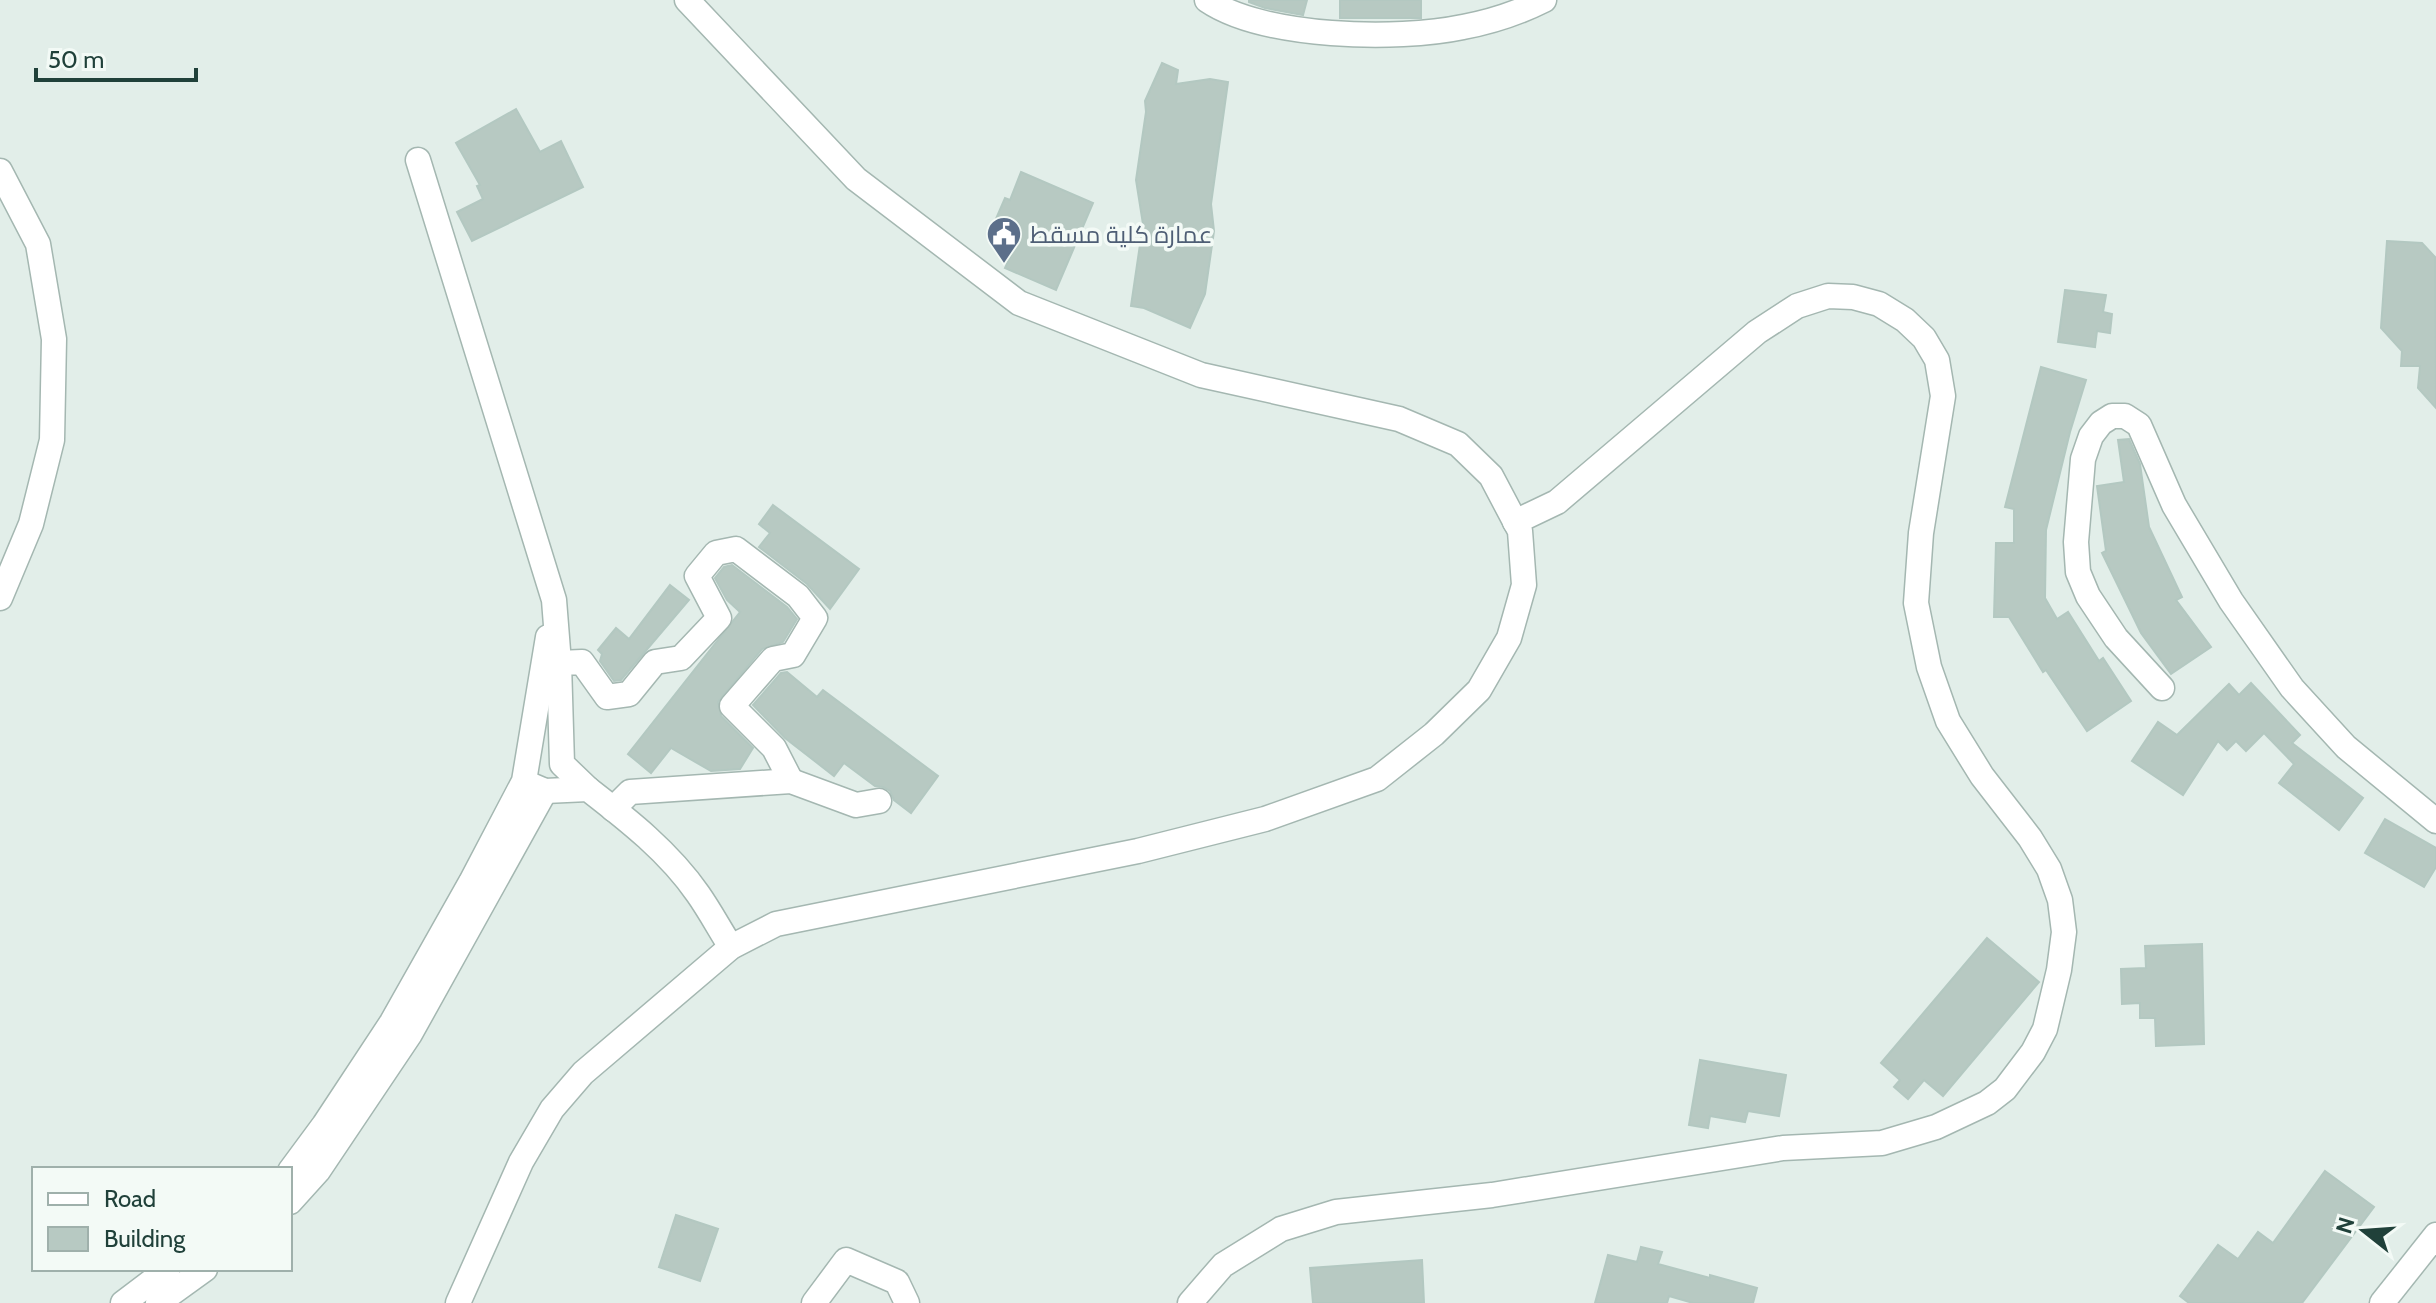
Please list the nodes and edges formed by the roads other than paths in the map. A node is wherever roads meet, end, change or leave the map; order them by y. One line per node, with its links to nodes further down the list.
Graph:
1 (687, 0): 6 (street)
2 (1207, 0): 3 (street)
3 (1544, 0)
4 (418, 160): 8 (street)
5 (0, 171): 7 (street)
6 (1515, 522): 17 (street); 28 (street)
7 (0, 598)
8 (554, 600): 9 (street); 12 (street)
9 (559, 663): 11 (street); 13 (street)
10 (2162, 688): 16 (street)
11 (791, 781): 14 (street); 15 (street)
12 (534, 786): 13 (street); 18 (street); 19 (street)
13 (588, 789): 15 (street)
14 (879, 801)
15 (613, 809): 17 (street)
16 (2436, 821)
17 (731, 947): 25 (street)
18 (292, 1168)
19 (292, 1200)
20 (2436, 1235): 29 (street)
21 (165, 1271): 23 (street)
22 (202, 1271): 24 (street)
23 (123, 1303)
24 (158, 1303)
25 (458, 1303)
26 (814, 1303): 27 (street)
27 (907, 1303)
28 (1190, 1303)
29 (2382, 1303)

